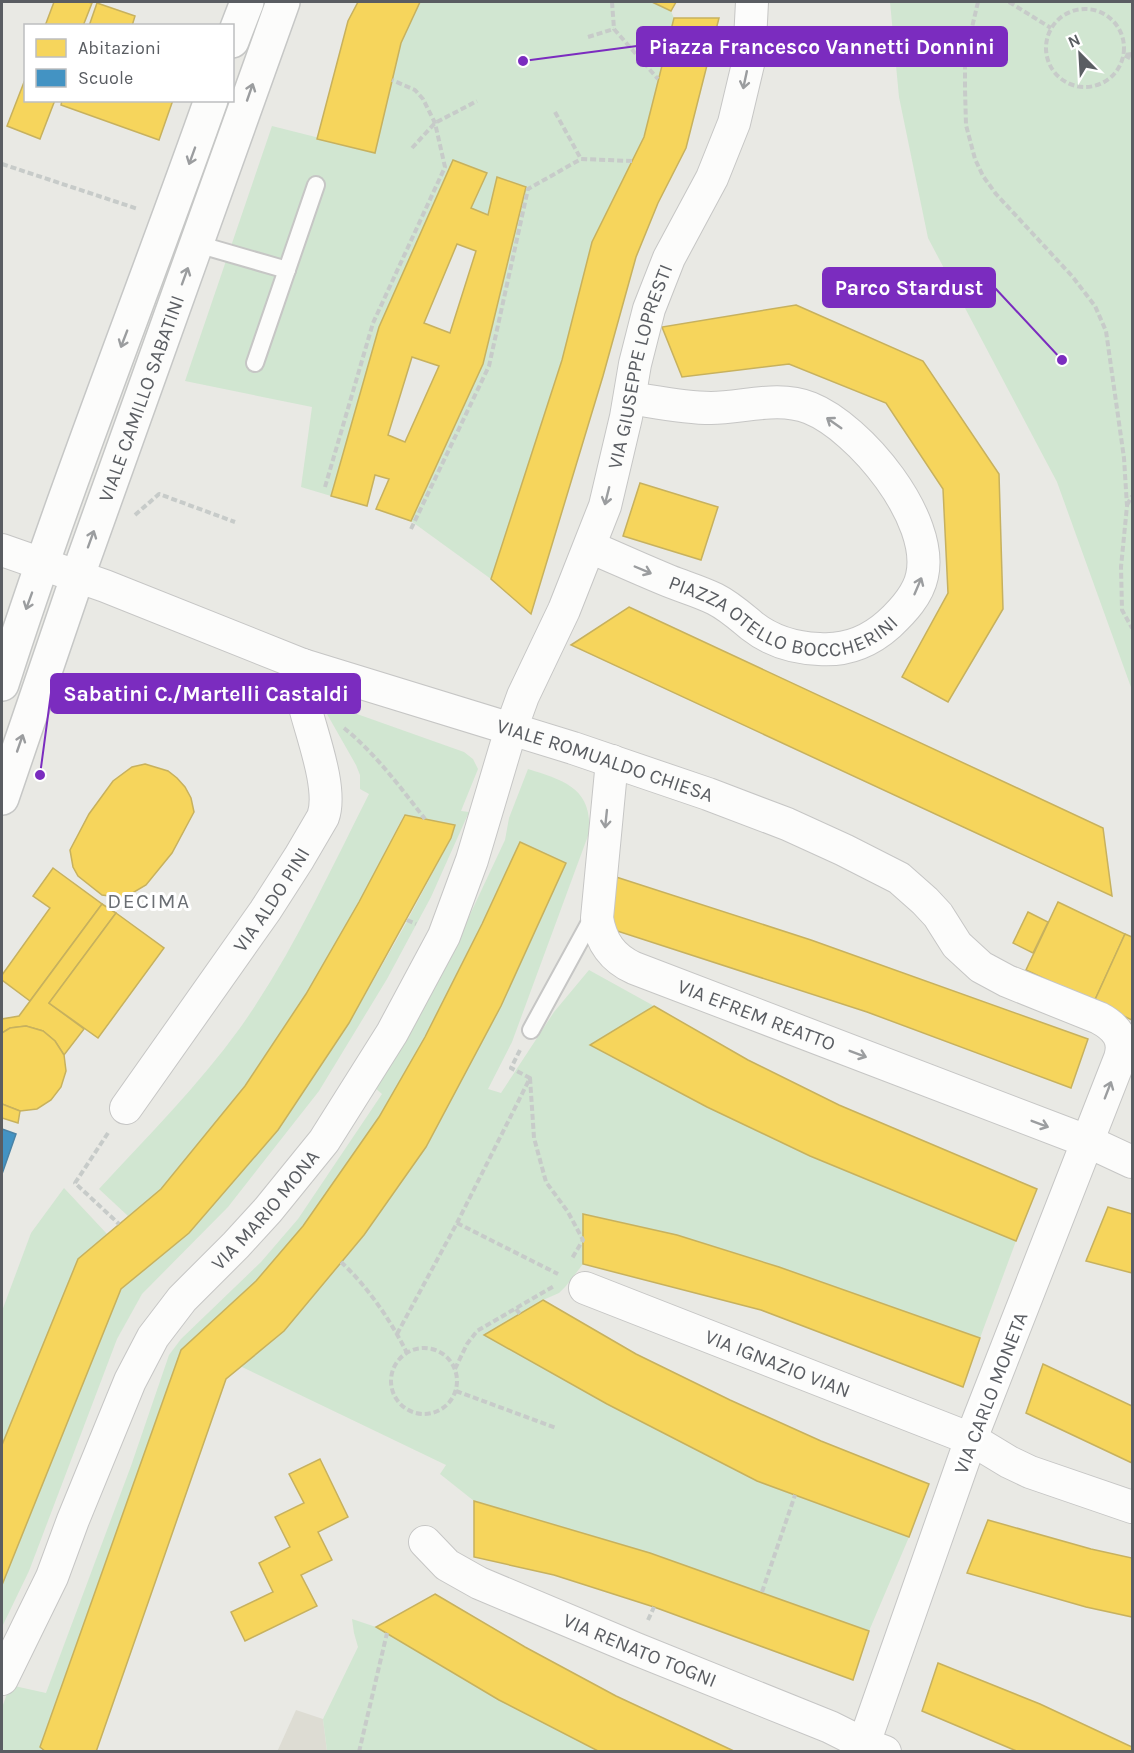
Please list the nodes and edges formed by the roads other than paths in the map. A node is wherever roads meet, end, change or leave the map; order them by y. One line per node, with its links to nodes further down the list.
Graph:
1 (247, 2): 4 (street)
2 (283, 2): 7 (street, VIALE CAMILLO SABATINI, one-way to 2)
3 (752, 2): 10 (street, VIA GIUSEPPE LOPRESTI, one-way to 10)
4 (234, 36)
5 (211, 102): 13 (street, VIALE CAMILLO SABATINI, one-way to 13)
6 (316, 185): 8 (lane)
7 (197, 244): 8 (lane); 14 (street, VIALE CAMILLO SABATINI, one-way to 7)
8 (287, 270): 9 (lane)
9 (255, 363)
10 (630, 398): 11 (street, VIA GIUSEPPE LOPRESTI, one-way to 11); 11 (street, PIAZZA OTELLO BOCCHERINI, one-way to 10)
11 (590, 547): 17 (street, VIA GIUSEPPE LOPRESTI)
12 (2, 550): 13 (street, VIALE ROMUALDO CHIESA)
13 (42, 563): 14 (street, VIALE ROMUALDO CHIESA); 16 (street, VIALE CAMILLO SABATINI, one-way to 16)
14 (78, 575): 15 (street, VIALE ROMUALDO CHIESA); 19 (street, VIALE CAMILLO SABATINI, one-way to 14)
15 (303, 665): 17 (street, VIALE ROMUALDO CHIESA); 23 (street, VIA ALDO PINI)
16 (2, 684)
17 (511, 729): 18 (street, VIALE ROMUALDO CHIESA); 30 (street, VIA MARIO MONA)
18 (612, 761): 20 (street, VIA EFREM REATTO, one-way to 20); 22 (street, VIALE ROMUALDO CHIESA)
19 (2, 798)
20 (597, 910): 21 (lane); 24 (street, VIA EFREM REATTO, one-way to 24)
21 (531, 1030)
22 (1121, 1036): 24 (street, VIA CARLO MONETA, one-way to 22)
23 (126, 1108)
24 (1089, 1142): 25 (street, VIA EFREM REATTO); 27 (street, VIA CARLO MONETA)
25 (1132, 1162)
26 (573, 1282): 27 (street, VIA IGNAZIO VIAN)
27 (971, 1439): 28 (street, VIA IGNAZIO VIAN); 31 (street, VIA CARLO MONETA)
28 (1132, 1507)
29 (425, 1542): 31 (street, VIA RENATO TOGNI)
30 (2, 1679)
31 (870, 1749)

